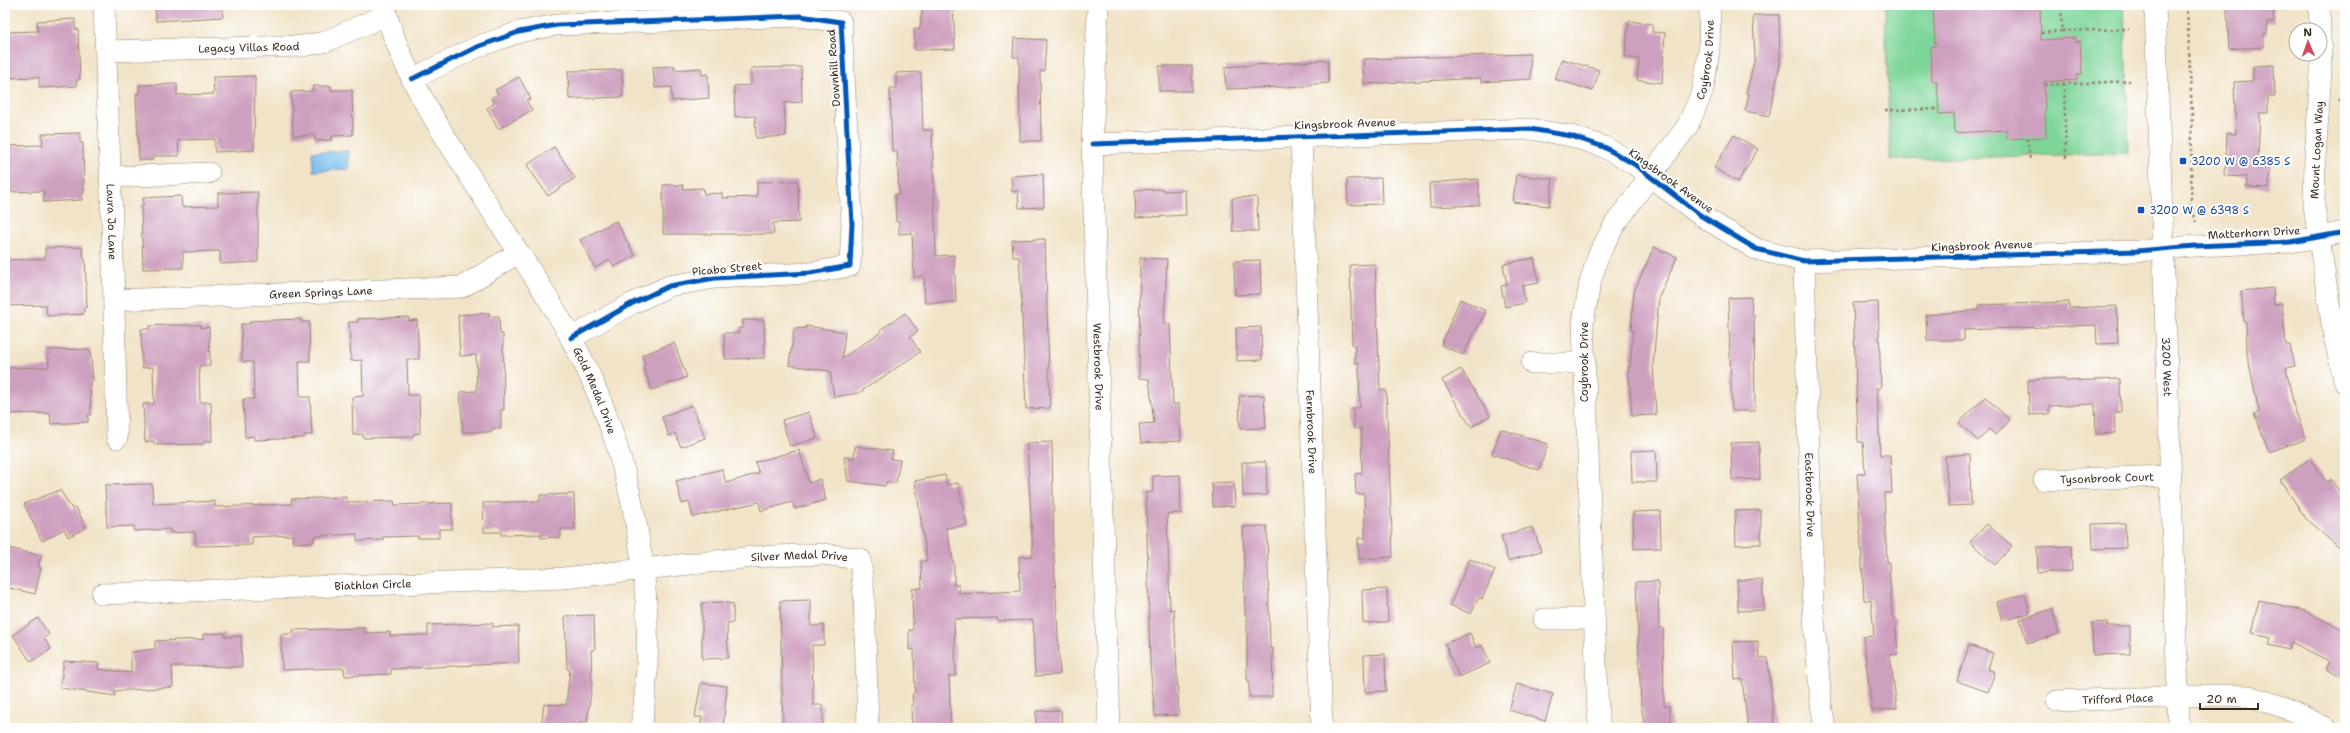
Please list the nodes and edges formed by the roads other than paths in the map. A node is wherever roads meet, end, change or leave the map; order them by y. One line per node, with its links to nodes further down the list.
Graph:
1 (104, 5): 8 (street, Laura Jo Lane)
2 (1098, 5): 12 (street, Westbrook Drive)
3 (1710, 5): 15 (street, Coybrook Drive)
4 (2155, 5): 18 (street, 3200 West)
5 (2319, 5): 7 (street)
6 (385, 10): 8 (street, Legacy Villas Road); 10 (street, Gold Medal Drive)
7 (2320, 22)
8 (106, 51): 14 (street, Laura Jo Lane)
9 (2321, 62): 17 (street, Mount Logan Way)
10 (412, 79): 19 (street, Gold Medal Drive); 21 (street, Downhill Road)
11 (1301, 136): 12 (street, Kingsbrook Avenue); 15 (street, Kingsbrook Avenue); 39 (street, Fernbrook Drive)
12 (1092, 144): 38 (street, Westbrook Drive)
13 (209, 172): 14 (street)
14 (111, 177): 22 (street, Laura Jo Lane)
15 (1650, 177): 20 (street, Kingsbrook Avenue); 25 (street, Coybrook Drive)
16 (2345, 232): 17 (street, Matterhorn Drive)
17 (2318, 238): 18 (street, Matterhorn Drive); 26 (street, Mount Logan Way)
18 (2163, 248): 20 (street, Kingsbrook Avenue); 28 (street, 3200 West)
19 (518, 253): 22 (street, Green Springs Lane); 23 (street, Gold Medal Drive)
20 (1804, 262): 41 (street, Eastbrook Drive)
21 (850, 266): 23 (street, Picabo Street)
22 (114, 300): 27 (street, Laura Jo Lane)
23 (572, 338): 30 (street, Gold Medal Drive)
24 (1532, 363): 25 (street)
25 (1583, 363): 33 (street, Coybrook Drive)
26 (2345, 383)
27 (117, 438)
28 (2170, 476): 29 (street, Tysonbrook Court); 34 (street, 3200 West)
29 (2044, 480)
30 (643, 570): 31 (street, Biathlon Circle); 36 (street, Gold Medal Drive); 37 (street, Silver Medal Drive)
31 (102, 594)
32 (1544, 619): 33 (street)
33 (1593, 619): 40 (street, Coybrook Drive)
34 (2178, 696): 35 (street, Trifford Place); 42 (street, 3200 West); 43 (street, Trifford Place)
35 (2057, 701)
36 (641, 728)
37 (868, 728)
38 (1109, 728)
39 (1322, 728)
40 (1600, 728)
41 (1825, 728)
42 (2179, 728)
43 (2326, 728)

